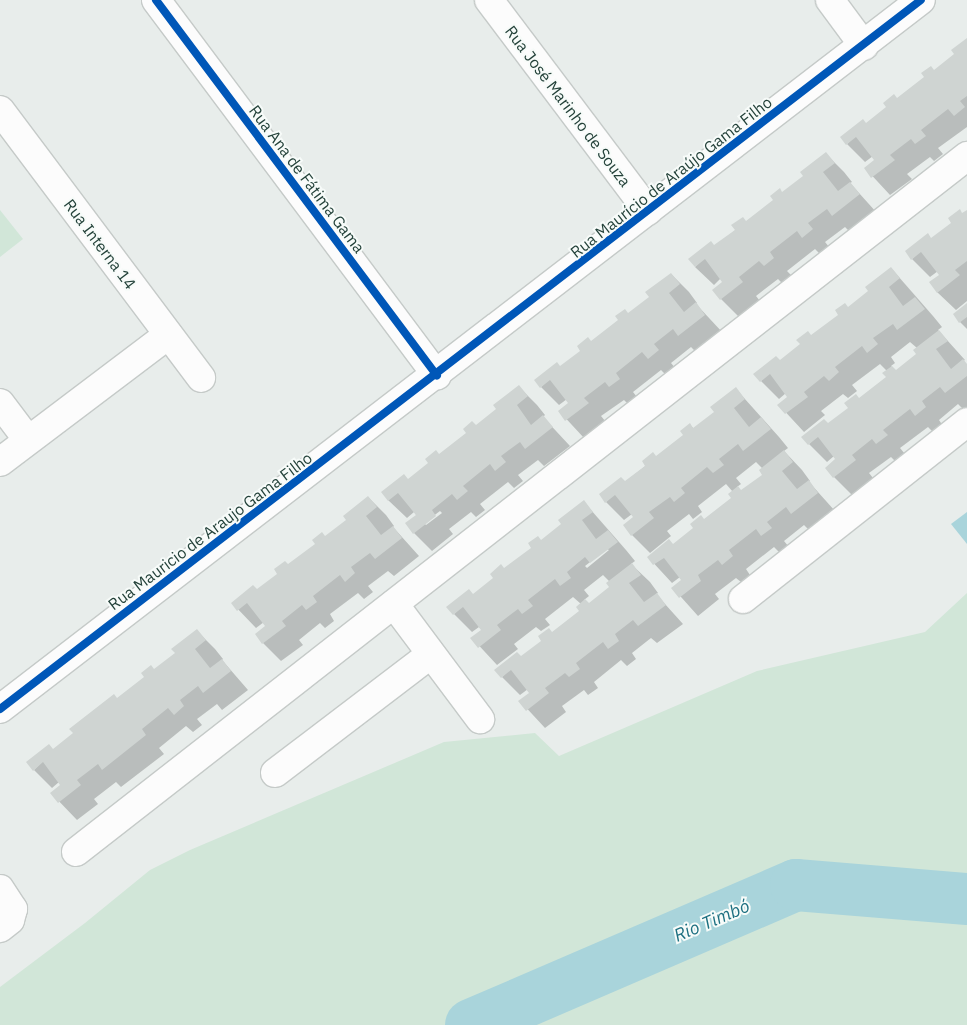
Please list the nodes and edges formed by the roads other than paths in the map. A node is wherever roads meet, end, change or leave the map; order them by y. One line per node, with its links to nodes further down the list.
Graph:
1 (156, 0): 10 (street, Rua Ana de Fátima Gama)
2 (489, 0): 8 (street, Rua José Marinho de Souza)
3 (830, 0): 5 (street)
4 (921, 0): 5 (street, Rua Maurício de Araújo Gama Filho)
5 (864, 46): 8 (street, Rua Maurício de Araújo Gama Filho)
6 (0, 110): 9 (street, Rua Interna 14)
7 (967, 156): 17 (street)
8 (648, 211): 10 (street, Rua Maurício de Araújo Gama Filho)
9 (168, 334): 11 (street, Rua Interna 14); 14 (street)
10 (437, 375): 19 (street, Rua Mauricio de Araujo Gama Filho)
11 (201, 378)
12 (0, 403): 14 (street)
13 (967, 422): 16 (street)
14 (28, 440): 15 (street)
15 (0, 462)
16 (743, 600)
17 (394, 604): 18 (street); 22 (street)
18 (431, 654): 20 (street); 21 (street)
19 (0, 709)
20 (480, 720)
21 (275, 773)
22 (76, 852)
23 (0, 889): 24 (street)
24 (0, 928)

